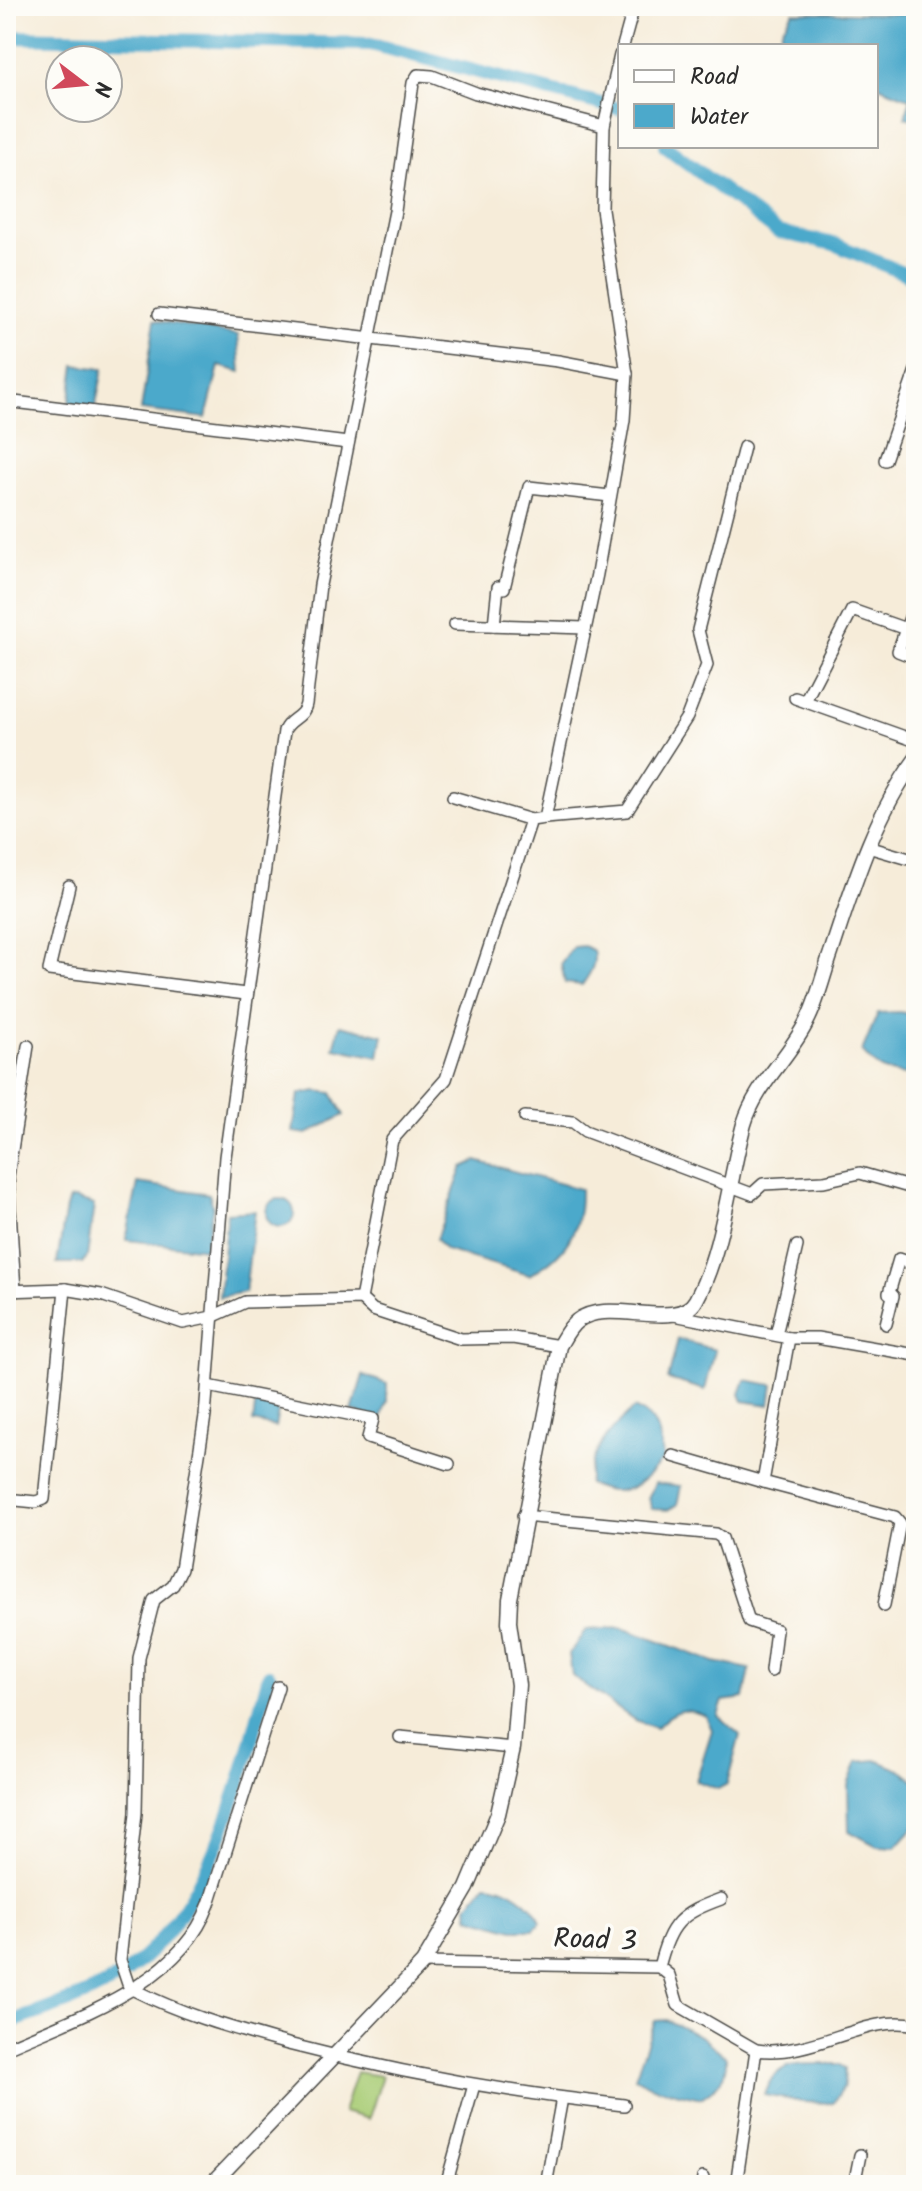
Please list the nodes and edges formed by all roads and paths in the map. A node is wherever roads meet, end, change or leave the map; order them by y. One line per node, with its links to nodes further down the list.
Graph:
1 (634, 6): 2 (street)
2 (624, 44)
3 (618, 62): 4 (street)
4 (604, 126): 6 (street); 8 (street)
5 (159, 314): 6 (street)
6 (369, 338): 8 (street); 10 (street)
7 (916, 370): 12 (street)
8 (627, 374): 13 (street)
9 (6, 401): 10 (street)
10 (348, 443): 28 (street)
11 (744, 447): 23 (street)
12 (885, 460)
13 (610, 496): 16 (street); 17 (street)
14 (916, 601): 18 (street)
15 (455, 624): 16 (street)
16 (494, 625): 17 (street)
17 (585, 628): 23 (street)
18 (906, 629): 19 (street); 20 (street)
19 (916, 658)
20 (916, 741)
21 (914, 765): 25 (street)
22 (453, 797): 24 (street)
23 (545, 818): 24 (street)
24 (531, 820): 37 (street)
25 (868, 847): 26 (street); 31 (street)
26 (916, 861)
27 (69, 886): 28 (street)
28 (246, 994): 39 (street)
29 (28, 1046): 36 (street)
30 (525, 1117): 31 (street)
31 (730, 1188): 32 (street); 38 (street)
32 (916, 1189)
33 (797, 1246): 41 (street)
34 (916, 1247): 40 (street)
35 (65, 1289): 36 (street); 39 (street); 49 (street)
36 (10, 1291)
37 (361, 1299): 39 (street); 43 (street)
38 (674, 1315): 41 (street); 43 (street)
39 (212, 1317): 45 (street)
40 (886, 1324)
41 (776, 1335): 42 (street)
42 (789, 1338): 44 (street); 48 (street)
43 (559, 1346): 50 (street)
44 (916, 1355)
45 (208, 1386): 47 (street); 59 (street)
46 (673, 1456): 48 (street)
47 (449, 1464)
48 (763, 1482): 51 (street)
49 (6, 1499)
50 (523, 1516): 52 (street); 55 (street)
51 (884, 1605)
52 (771, 1671)
53 (278, 1687): 59 (street)
54 (400, 1737): 55 (street)
55 (513, 1748): 57 (street)
56 (721, 1899): 58 (street)
57 (423, 1963): 58 (street, Road 3); 63 (street)
58 (659, 1967): 62 (street, Road 3)
59 (131, 1987): 61 (street); 63 (street)
60 (916, 2025): 62 (street, Road 3)
61 (6, 2048)
62 (756, 2050): 71 (street)
63 (334, 2056): 64 (street); 68 (street)
64 (474, 2085): 65 (street); 69 (street)
65 (562, 2098): 66 (street); 70 (street)
66 (624, 2105)
67 (860, 2155): 72 (street)
68 (211, 2185)
69 (446, 2185)
70 (546, 2185)
71 (736, 2185)
72 (854, 2185)

